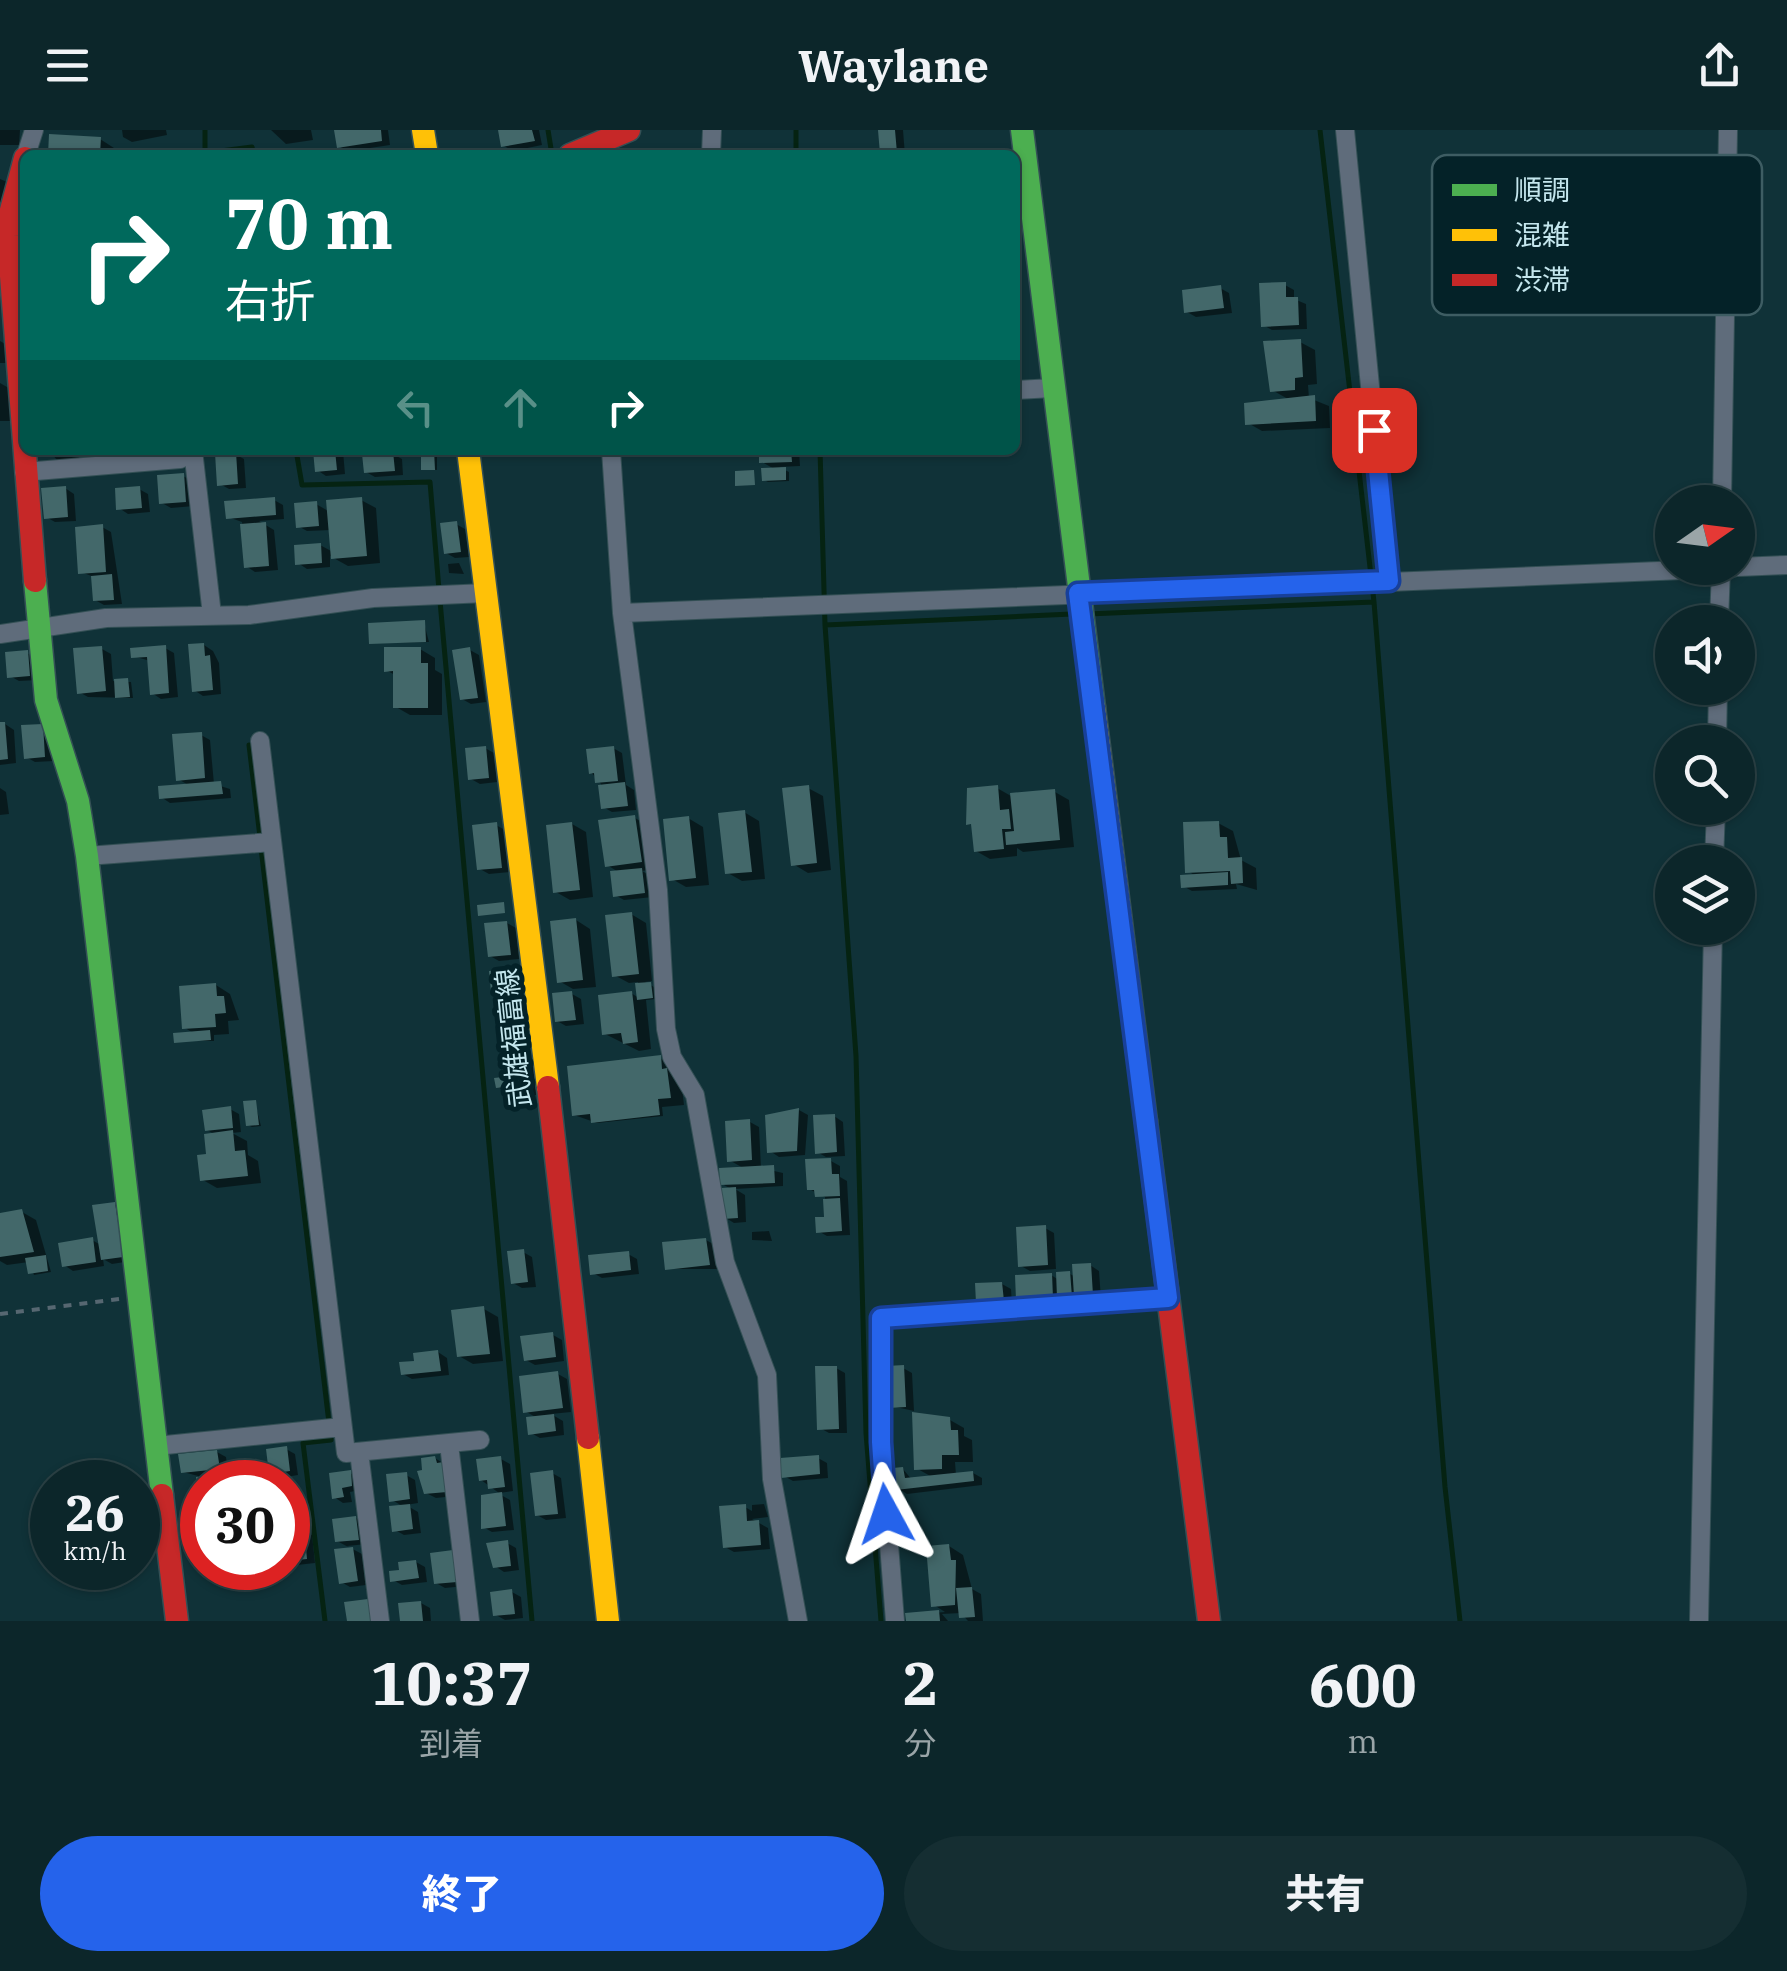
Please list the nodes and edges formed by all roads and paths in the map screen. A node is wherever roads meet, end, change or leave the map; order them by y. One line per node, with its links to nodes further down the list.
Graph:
1 (630, 130): 5 (main road)
2 (1022, 130): 7 (main road)
3 (1344, 130): 24 (street)
4 (1728, 130): 6 (street)
5 (582, 150)
6 (1728, 155)
7 (1020, 159): 12 (main road)
8 (20, 184): 9 (main road)
9 (11, 225): 11 (main road)
10 (1725, 315): 20 (street)
11 (20, 373)
12 (1053, 388): 13 (street); 26 (main road)
13 (1020, 390)
14 (23, 455): 19 (main road)
15 (186, 455): 19 (street)
16 (194, 455): 28 (street)
17 (469, 455): 25 (main road, 武雄福富線)
18 (611, 455): 27 (street)
19 (24, 472): 29 (main road)
20 (1722, 485)
21 (1787, 565): 22 (street)
22 (1755, 566)
23 (1655, 571): 24 (street)
24 (1376, 582): 26 (street)
25 (486, 593): 28 (street); 46 (main road, 武雄福富線)
26 (1079, 607): 27 (street); 36 (main road)
27 (622, 613): 47 (street)
28 (212, 616): 29 (street)
29 (38, 629): 30 (street); 33 (main road)
30 (0, 634)
31 (260, 741): 32 (street)
32 (263, 842): 33 (street); 38 (street)
33 (86, 856): 35 (main road)
34 (1713, 945): 50 (street)
35 (139, 1296): 37 (path); 41 (main road)
36 (1168, 1298): 48 (street); 49 (main road)
37 (0, 1314)
38 (342, 1427): 41 (street); 42 (street)
39 (480, 1440): 40 (street)
40 (449, 1444): 42 (street); 45 (street)
41 (156, 1446): 43 (main road)
42 (359, 1452): 44 (street)
43 (177, 1621)
44 (380, 1621)
45 (470, 1621)
46 (608, 1621)
47 (798, 1621)
48 (895, 1621)
49 (1209, 1621)
50 (1699, 1621)

